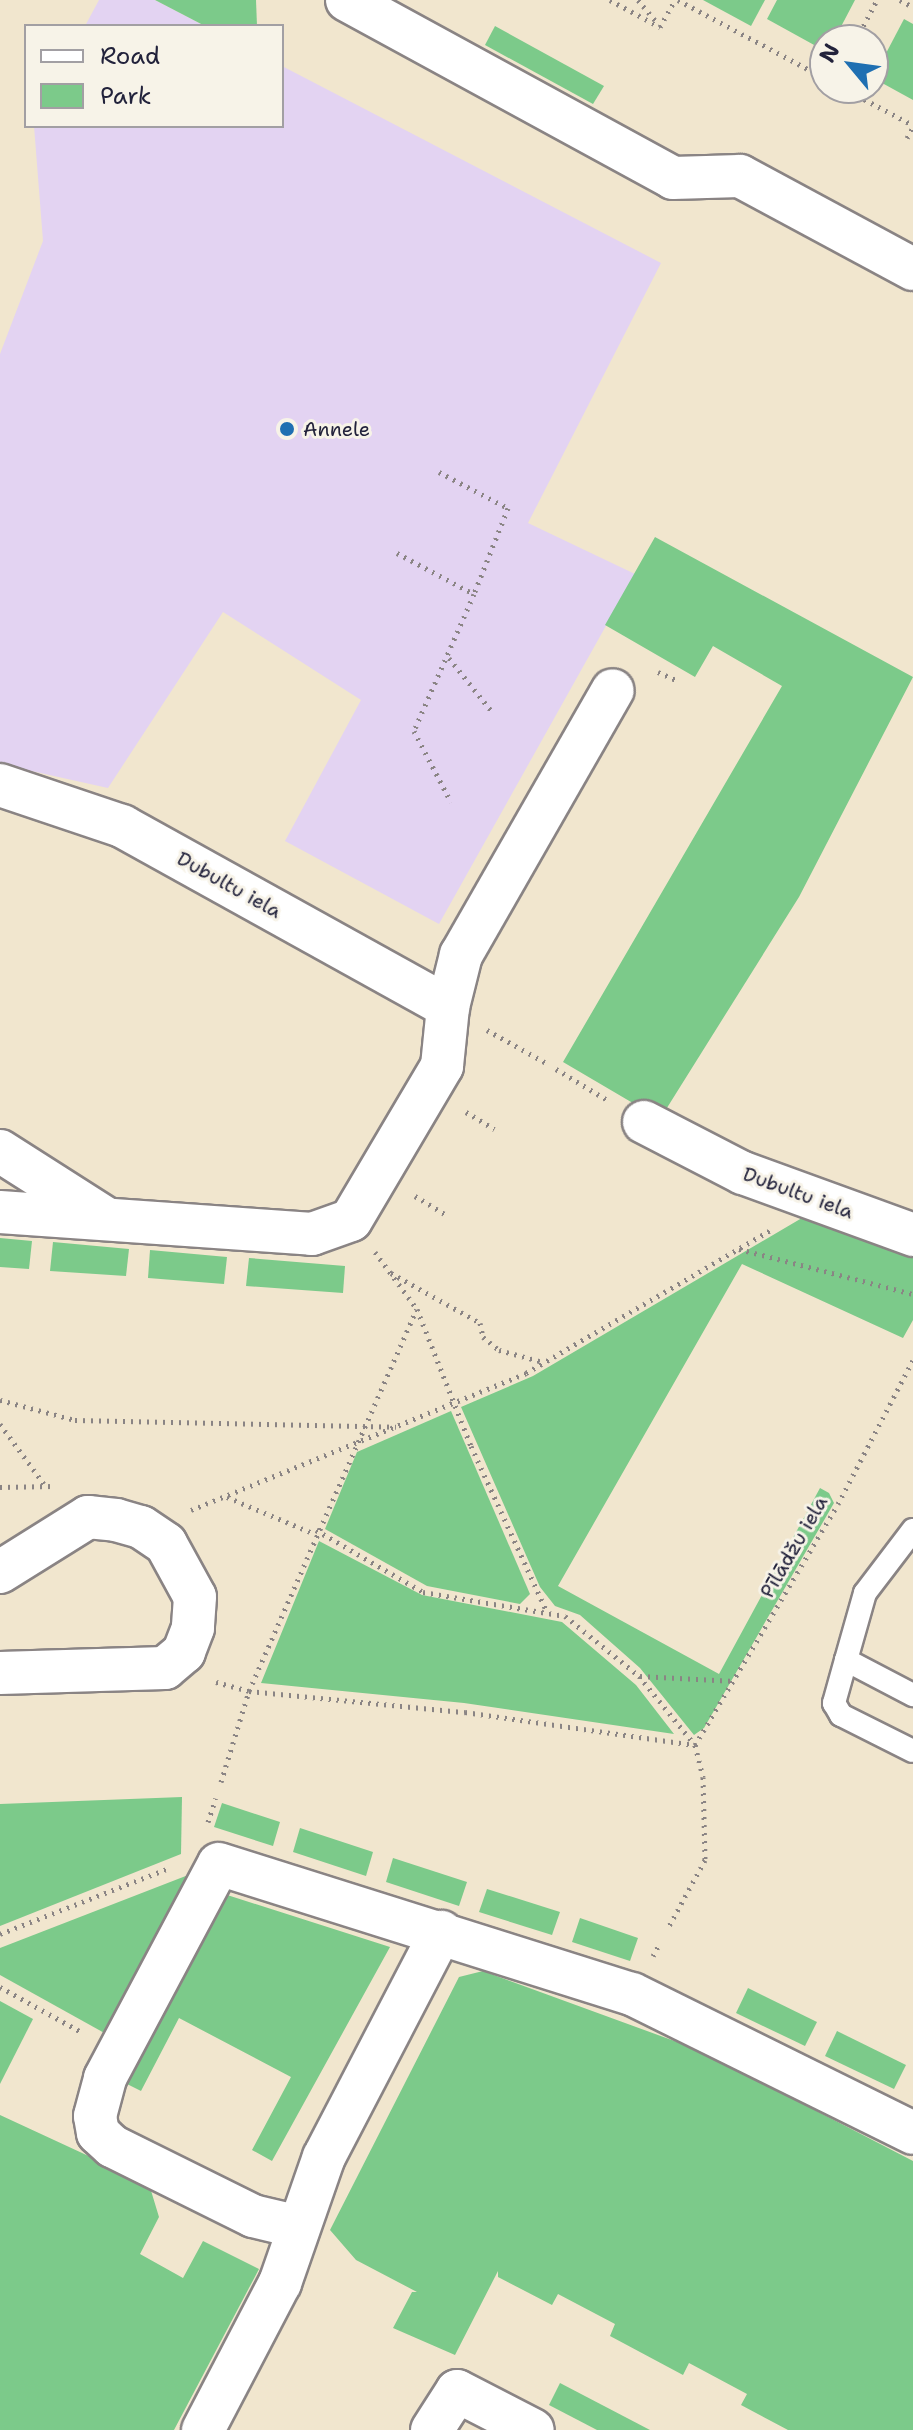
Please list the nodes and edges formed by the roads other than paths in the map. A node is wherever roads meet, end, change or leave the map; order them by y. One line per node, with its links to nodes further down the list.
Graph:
1 (347, 0): 2 (street)
2 (913, 269)
3 (613, 690): 5 (street)
4 (0, 785): 5 (street, Dubultu iela)
5 (448, 1007): 9 (street)
6 (644, 1122): 10 (street, Dubultu iela)
7 (0, 1151): 9 (street)
8 (0, 1212): 9 (street)
9 (106, 1219)
10 (913, 1235)
11 (913, 1530): 13 (lane)
12 (0, 1572): 14 (street)
13 (846, 1660): 15 (lane); 16 (lane)
14 (0, 1673)
15 (913, 1695)
16 (913, 1751)
17 (441, 1932): 18 (street); 19 (street); 19 (street)
18 (913, 2133)
19 (299, 2227): 20 (street)
20 (203, 2430)
21 (432, 2430): 22 (street)
22 (533, 2430)

